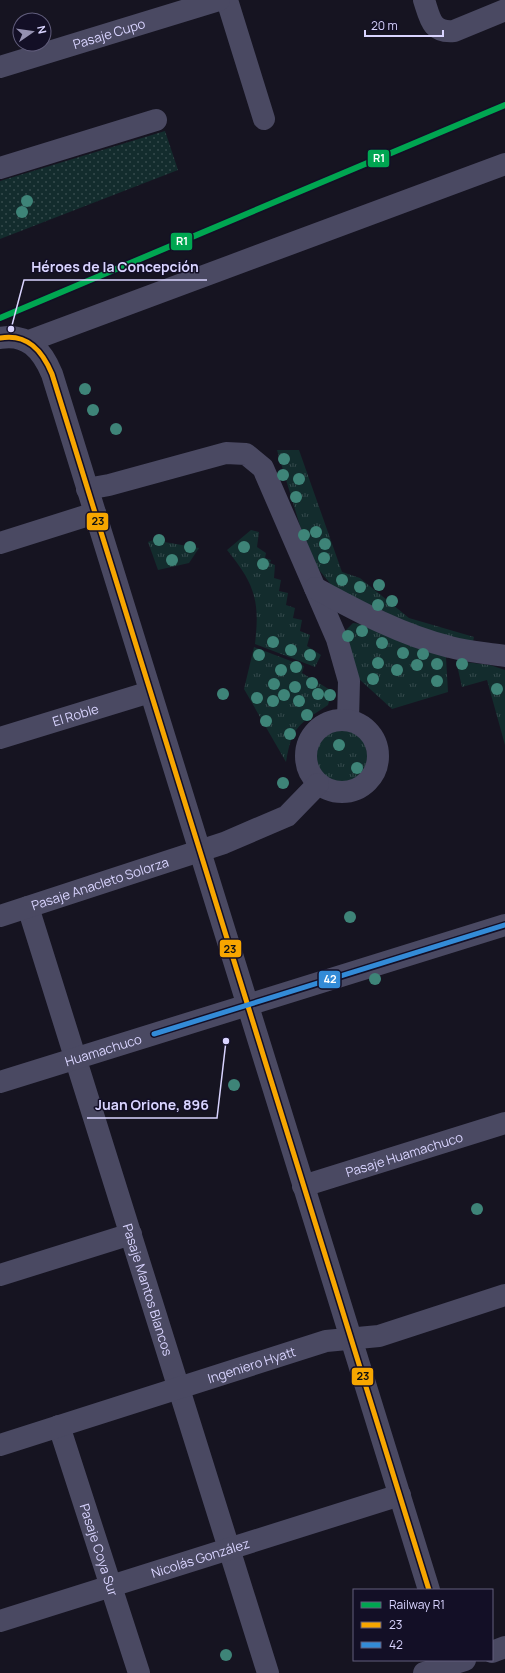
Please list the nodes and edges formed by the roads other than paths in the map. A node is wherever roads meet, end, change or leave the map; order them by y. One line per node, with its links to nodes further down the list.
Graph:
1 (219, 0): 5 (street, Pasaje Cupo)
2 (227, 0): 6 (street)
3 (424, 0): 4 (street)
4 (505, 10)
5 (0, 67)
6 (264, 119)
7 (156, 120): 9 (street)
8 (505, 164): 11 (street)
9 (0, 168)
10 (0, 338): 11 (street)
11 (29, 342): 12 (street)
12 (87, 488): 13 (street); 15 (street)
13 (95, 513): 14 (street); 17 (street)
14 (0, 543)
15 (315, 588): 16 (street); 18 (street)
16 (505, 656)
17 (150, 692): 19 (street, El Roble); 21 (street)
18 (348, 720): 20 (street); 20 (street)
19 (0, 738)
20 (318, 784): 21 (street, Pasaje Anacleto Solorza)
21 (200, 852): 22 (street, Pasaje Anacleto Solorza); 25 (street)
22 (28, 907): 23 (street, Pasaje Anacleto Solorza); 26 (street, Pasaje Mantos Blancos)
23 (0, 916)
24 (505, 925): 25 (street, Huamachuco)
25 (247, 1004): 26 (street, Huamachuco); 29 (street)
26 (76, 1058): 27 (street, Huamachuco); 30 (street, Pasaje Mantos Blancos)
27 (0, 1082)
28 (505, 1123): 29 (street, Pasaje Huamachuco)
29 (303, 1186): 33 (street)
30 (131, 1234): 31 (street); 34 (street, Pasaje Mantos Blancos)
31 (0, 1275)
32 (505, 1295): 33 (street, Ingeniero Hyatt)
33 (351, 1339): 34 (street, Ingeniero Hyatt); 37 (street)
34 (179, 1388): 35 (street, Ingeniero Hyatt); 38 (street, Pasaje Mantos Blancos)
35 (59, 1426): 36 (street, Ingeniero Hyatt); 39 (street, Pasaje Coya Sur)
36 (0, 1445)
37 (400, 1495): 38 (street, Nicolás González); 40 (street)
38 (229, 1548): 39 (street, Nicolás González); 46 (street, Pasaje Mantos Blancos)
39 (111, 1586): 41 (street, Nicolás González); 45 (street, Pasaje Coya Sur)
40 (429, 1589)
41 (0, 1621)
42 (505, 1648): 43 (street)
43 (493, 1652)
44 (456, 1664): 47 (street)
45 (139, 1673)
46 (268, 1673)
47 (424, 1673)

